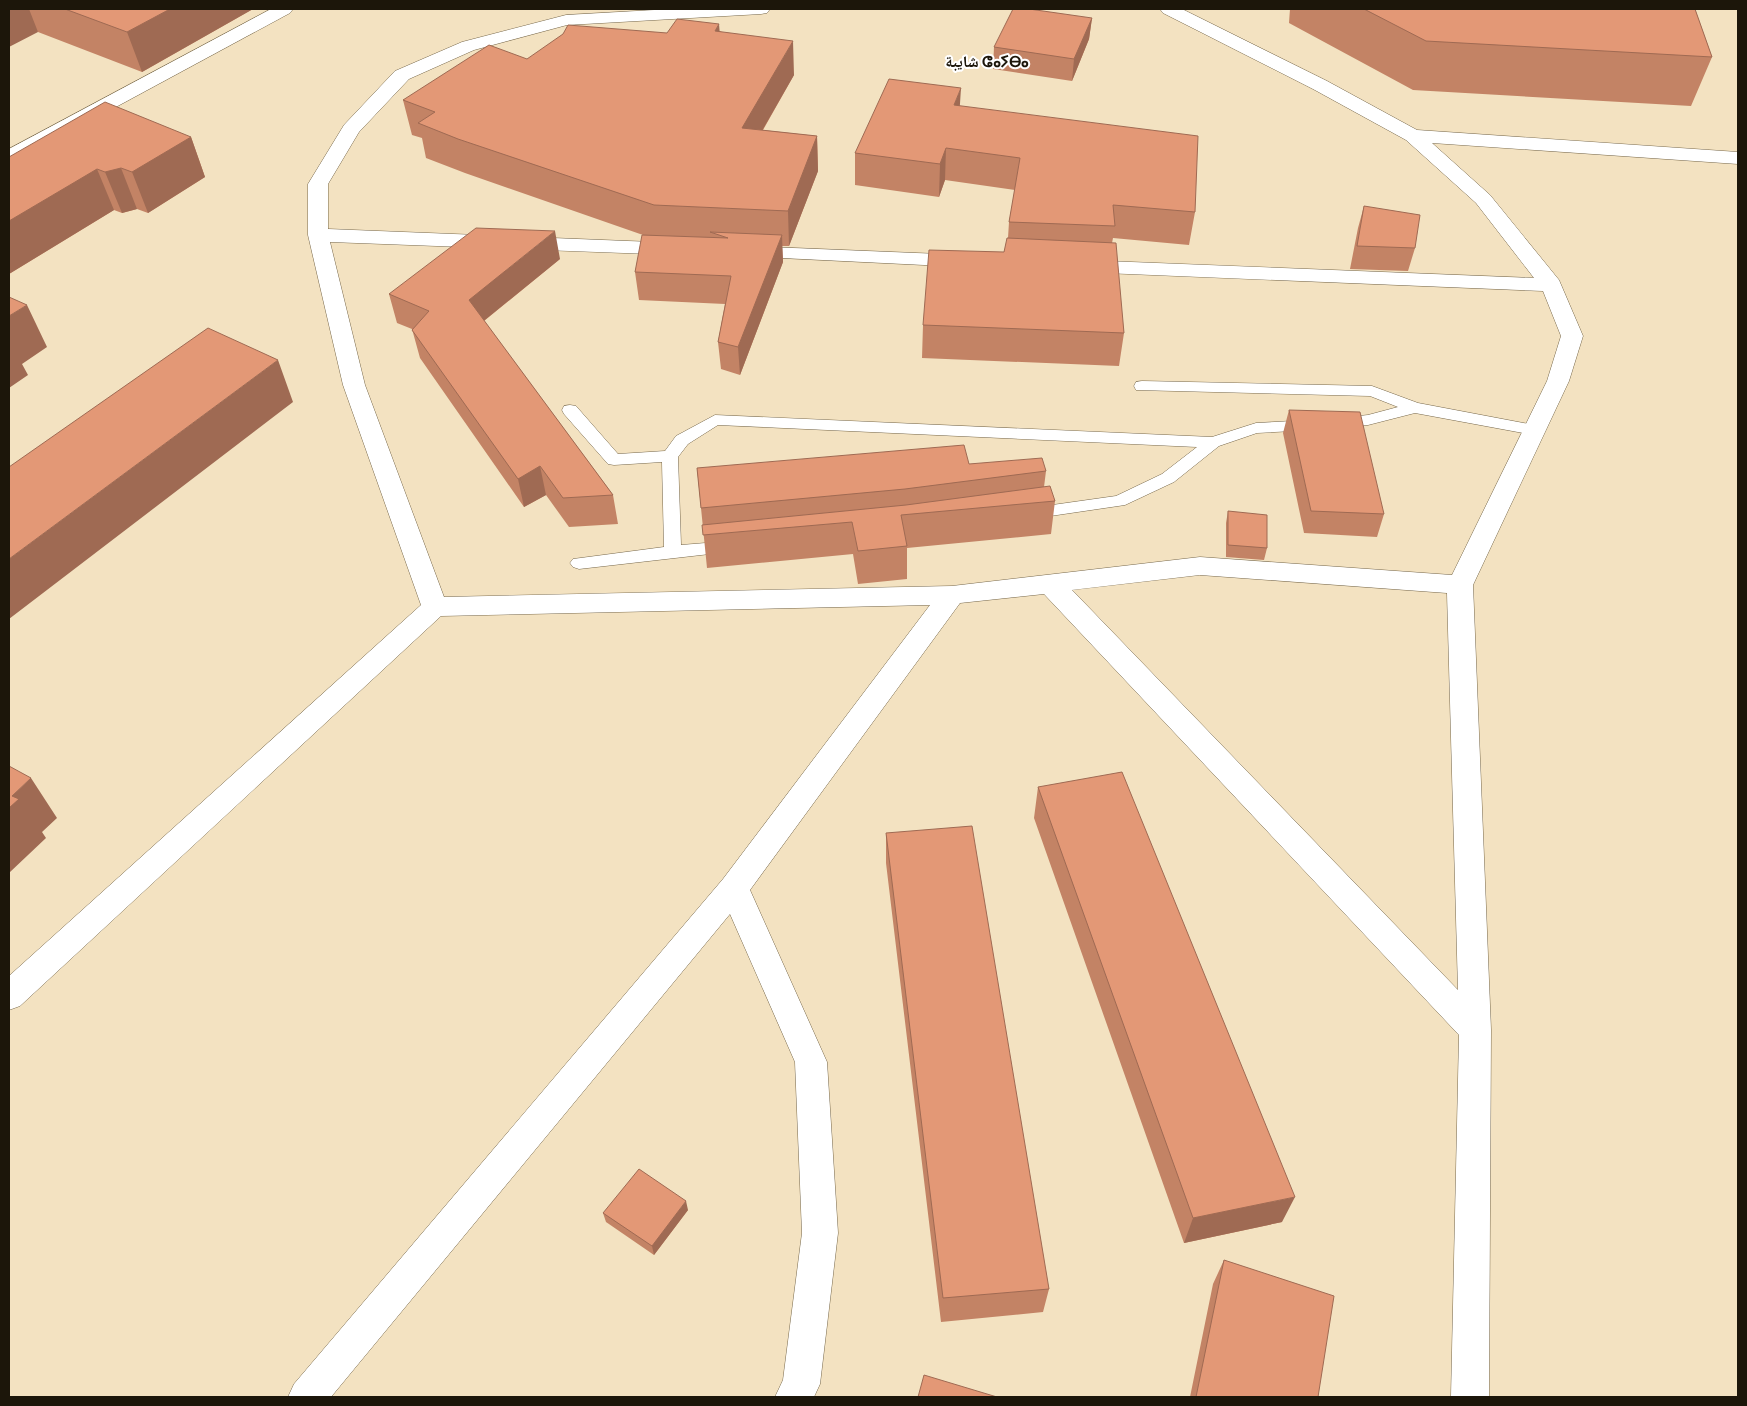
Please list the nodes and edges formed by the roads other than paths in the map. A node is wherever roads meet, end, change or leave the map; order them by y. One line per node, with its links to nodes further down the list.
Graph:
1 (284, 9): 5 (street)
2 (761, 9): 7 (street)
3 (1168, 9): 4 (street)
4 (1413, 136): 6 (street); 12 (street)
5 (9, 157)
6 (1738, 158)
7 (318, 235): 8 (street); 26 (street)
8 (696, 250)
9 (726, 251): 10 (street)
10 (984, 262)
11 (1064, 265): 12 (street)
12 (1551, 285): 16 (street)
13 (1142, 386): 14 (lane)
14 (1415, 408): 16 (lane); 17 (lane)
15 (570, 410): 18 (lane)
16 (1534, 430): 24 (street)
17 (1212, 442): 18 (lane); 19 (lane)
18 (670, 456): 21 (lane)
19 (1012, 516)
20 (750, 545): 21 (lane)
21 (673, 552): 22 (lane)
22 (579, 563)
23 (1051, 585): 24 (street); 25 (street); 29 (street)
24 (1460, 585): 29 (street)
25 (952, 596): 26 (street); 27 (street)
26 (435, 607): 28 (street)
27 (734, 888): 30 (street); 31 (street)
28 (9, 996)
29 (1475, 1030): 32 (street)
30 (306, 1397)
31 (794, 1397)
32 (1470, 1397)

